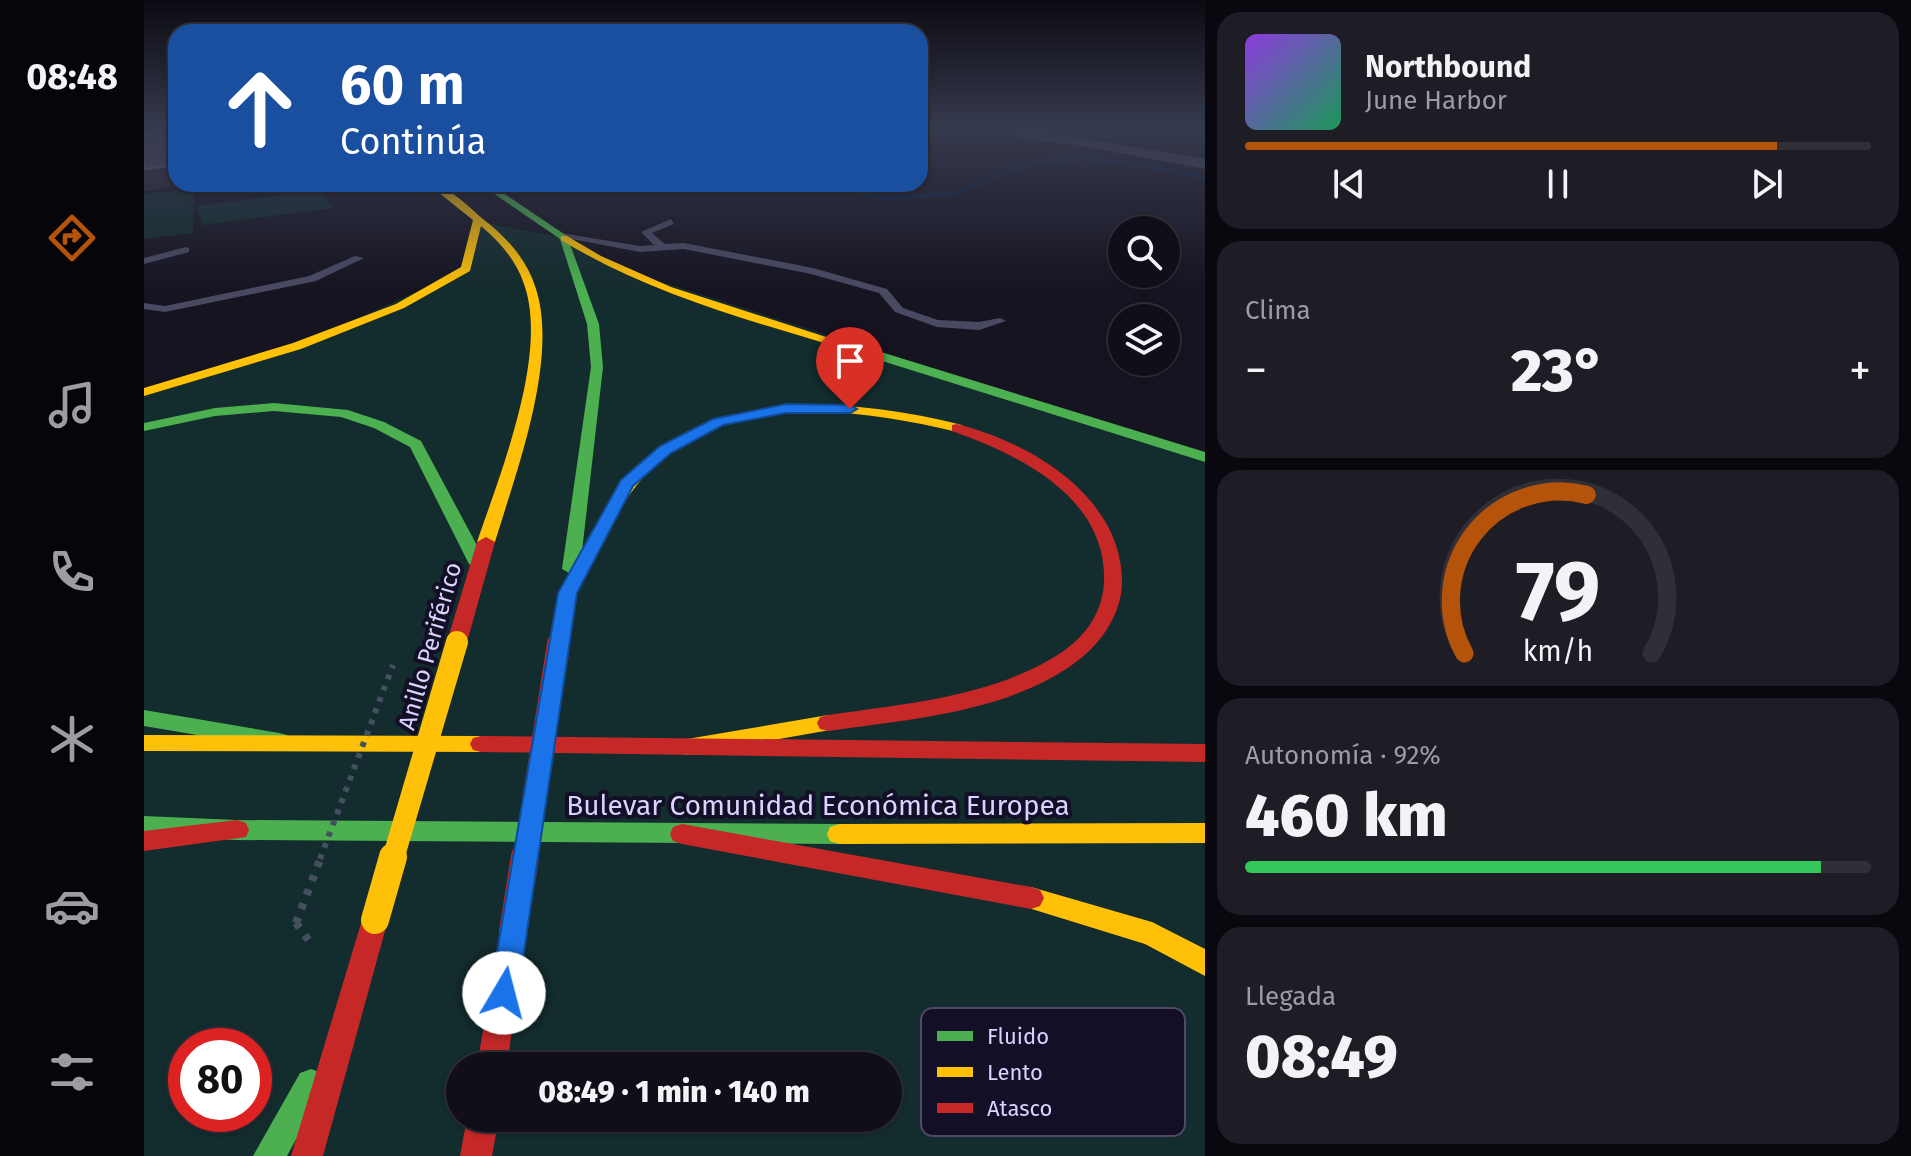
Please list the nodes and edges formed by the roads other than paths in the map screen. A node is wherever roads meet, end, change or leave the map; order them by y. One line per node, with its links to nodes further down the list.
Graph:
1 (442, 192): 3 (main road, Anillo Periférico)
2 (496, 192): 5 (main road)
3 (477, 221): 14 (main road); 17 (main road, Anillo Periférico)
4 (671, 222): 6 (lane)
5 (562, 237): 7 (lane); 11 (main road); 18 (main road)
6 (661, 246): 7 (lane); 13 (lane)
7 (640, 249): 11 (lane)
8 (186, 250): 10 (lane)
9 (359, 258): 12 (lane)
10 (144, 261)
11 (628, 275): 16 (main road)
12 (144, 306)
13 (1000, 321)
14 (144, 392)
15 (144, 427): 17 (main road)
16 (1205, 457)
17 (478, 564): 31 (main road, Anillo Periférico, bridge)
18 (565, 609): 22 (main road); 30 (main road, bridge)
19 (144, 718): 20 (main road)
20 (279, 741): 21 (main road); 22 (main road)
21 (144, 743)
22 (687, 747): 23 (main road)
23 (1205, 753)
24 (144, 826): 25 (main road, Bulevar Comunidad Económica Europea)
25 (237, 830): 27 (main road, Bulevar Comunidad Económica Europea); 28 (main road)
26 (1205, 833): 27 (main road, Bulevar Comunidad Económica Europea)
27 (682, 834): 29 (main road)
28 (144, 841)
29 (1205, 963)
30 (498, 1030): 32 (main road); 33 (main road)
31 (341, 1033): 35 (main road); 36 (main road, Anillo Periférico)
32 (494, 1052)
33 (500, 1052)
34 (480, 1132): 37 (main road)
35 (269, 1156)
36 (307, 1156)
37 (476, 1156)

